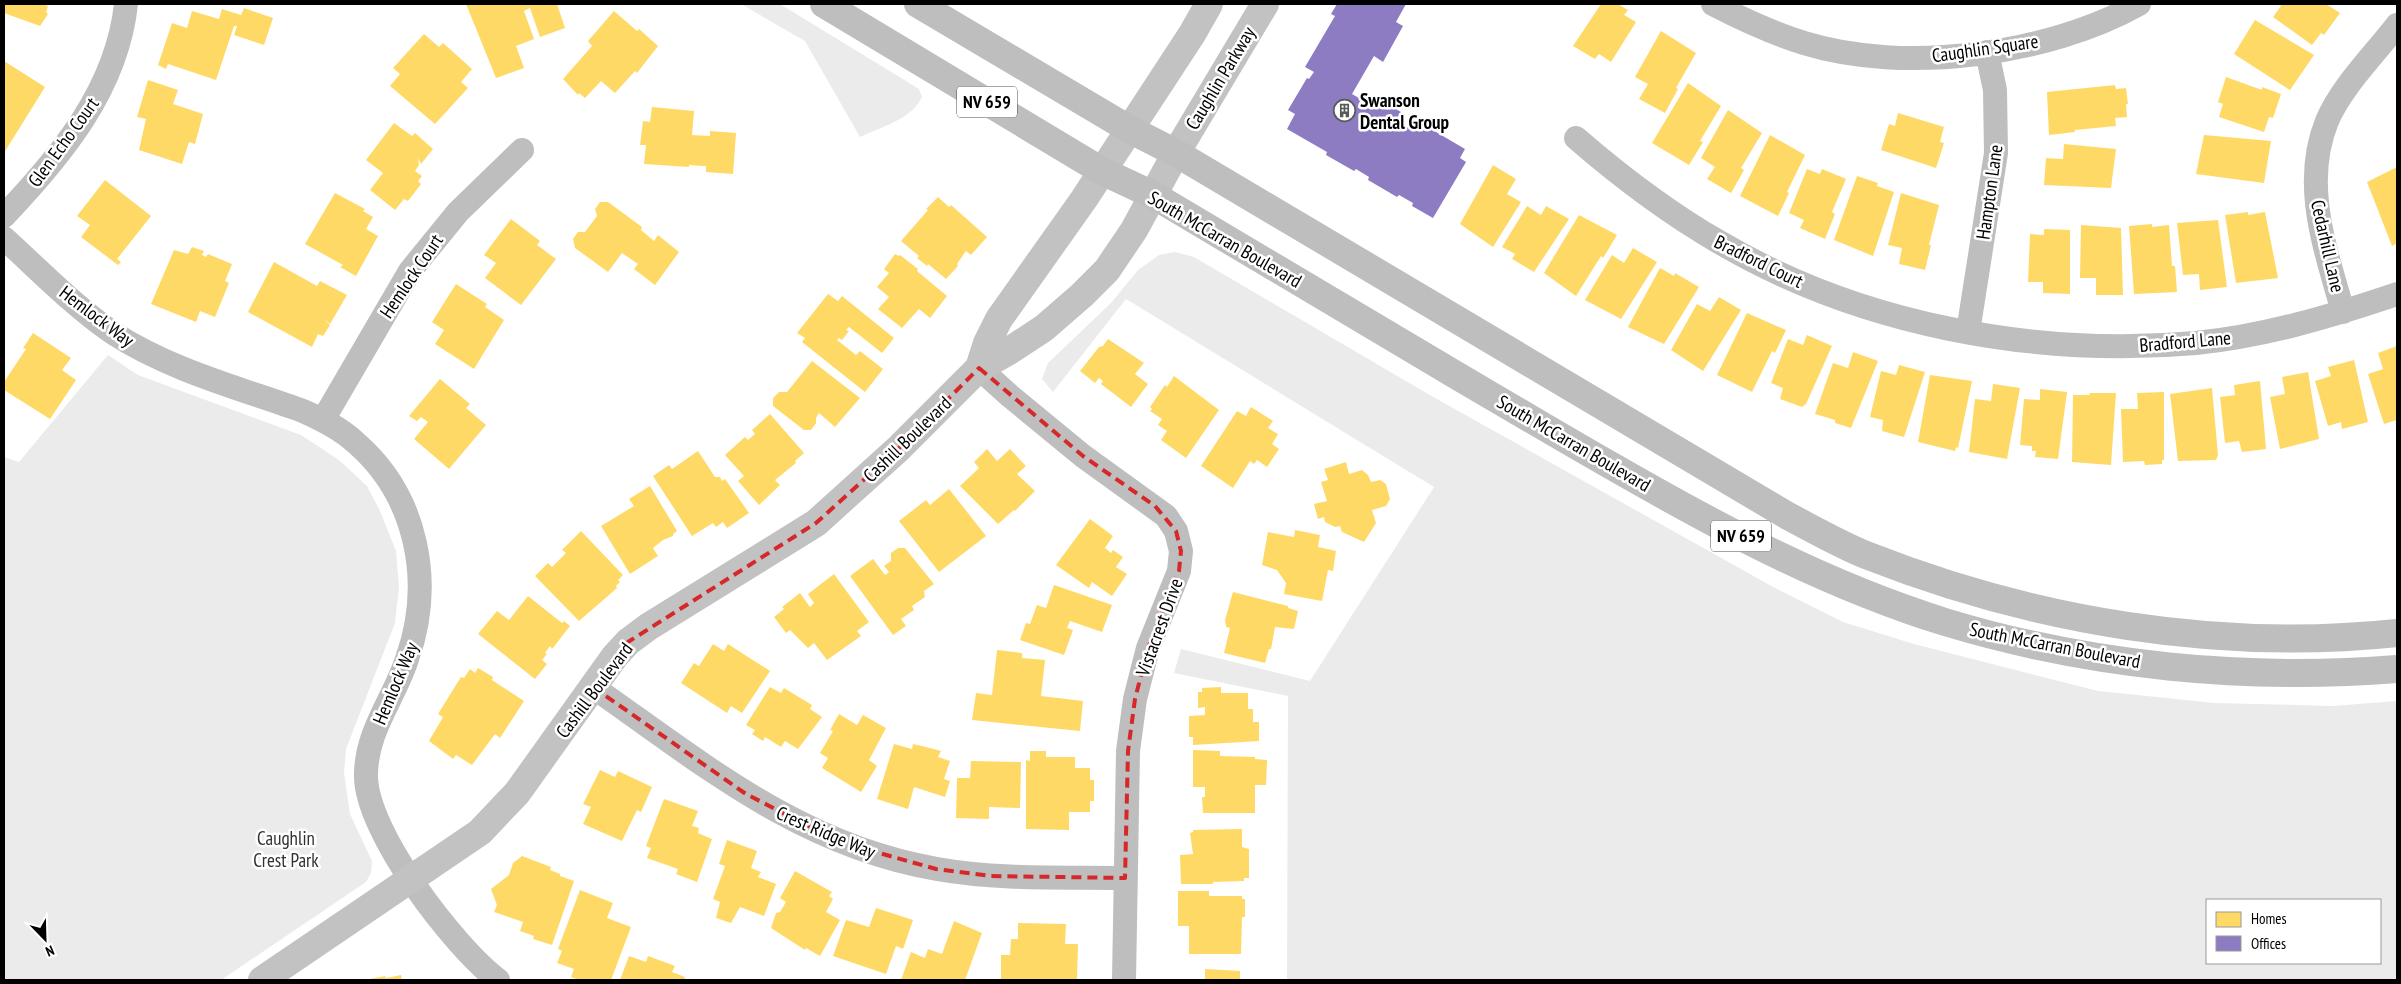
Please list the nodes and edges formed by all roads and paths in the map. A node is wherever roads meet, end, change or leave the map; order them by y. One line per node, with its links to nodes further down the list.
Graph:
1 (126, 4): 16 (street, Glen Echo Court)
2 (824, 4): 14 (main road, South McCarran Boulevard / NV 659)
3 (918, 4): 10 (main road, South McCarran Boulevard / NV 659)
4 (1209, 4): 10 (street)
5 (1265, 4): 13 (street, Caughlin Parkway)
6 (1713, 4): 9 (street, Caughlin Square)
7 (2139, 4): 9 (street, Caughlin Square)
8 (2397, 25): 19 (street, Cedarhill Lane)
9 (1987, 52): 20 (street, Hampton Lane)
10 (1129, 129): 13 (main road, South McCarran Boulevard / NV 659); 14 (street, Cashill Boulevard)
11 (1576, 138): 20 (street, Bradford Court)
12 (522, 150): 22 (street, Hemlock Court)
13 (1176, 153): 15 (street, Cashill Boulevard); 23 (main road, South McCarran Boulevard / NV 659)
14 (1102, 171): 15 (main road, South McCarran Boulevard / NV 659); 21 (street, Cashill Boulevard)
15 (1153, 195): 21 (street, Cashill Boulevard); 24 (main road, South McCarran Boulevard / NV 659)
16 (4, 216)
17 (4, 238): 22 (street, Hemlock Way)
18 (2397, 294): 19 (street, Bradford Lane)
19 (2343, 312): 20 (street, Bradford Lane)
20 (1968, 332)
21 (979, 368): 25 (street, Cashill Boulevard); 26 (street, Vistacrest Drive)
22 (323, 420): 27 (street, Hemlock Way)
23 (2397, 633)
24 (2397, 669)
25 (594, 687): 26 (street, Crest Ridge Way); 27 (street, Cashill Boulevard)
26 (1125, 878): 30 (street, Vistacrest Drive)
27 (411, 879): 28 (street, Cashill Boulevard); 29 (street, Hemlock Way)
28 (262, 980)
29 (498, 980)
30 (1124, 980)

